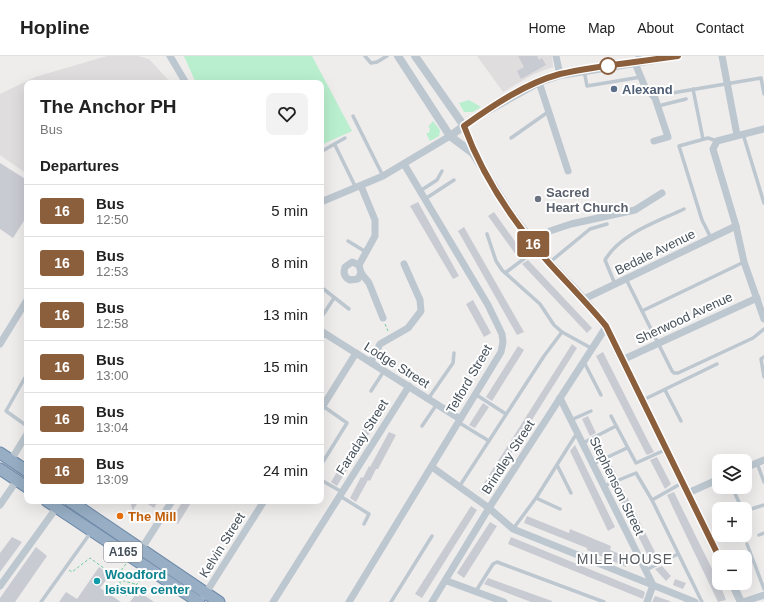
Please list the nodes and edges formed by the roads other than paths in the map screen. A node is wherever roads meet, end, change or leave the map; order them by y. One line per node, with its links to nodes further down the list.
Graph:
1 (170, 56): 13 (street)
2 (365, 56): 3 (lane)
3 (387, 56)
4 (398, 56): 26 (street)
5 (415, 56): 23 (street)
6 (556, 56): 11 (street)
7 (678, 56): 9 (street)
8 (722, 56): 15 (street)
9 (638, 60): 10 (street); 12 (street)
10 (584, 70): 11 (street); 12 (lane)
11 (560, 74): 14 (street)
12 (641, 77): 20 (street)
13 (184, 80)
14 (540, 82): 21 (street); 23 (street)
15 (726, 83): 16 (lane); 18 (lane); 25 (street)
16 (693, 89): 17 (lane); 29 (lane)
17 (672, 92)
18 (764, 94)
19 (686, 99): 20 (lane)
20 (658, 106): 30 (street)
21 (549, 111): 28 (lane); 37 (street)
22 (353, 116): 38 (lane)
23 (464, 126): 26 (street); 34 (street)
24 (764, 129): 25 (street)
25 (740, 134): 31 (street); 45 (lane)
26 (450, 136): 34 (street); 35 (street)
27 (345, 138): 32 (lane)
28 (511, 138)
29 (703, 139): 31 (lane); 50 (lane)
30 (654, 141)
31 (717, 141): 48 (street)
32 (335, 144): 33 (lane); 40 (lane)
33 (324, 150)
34 (474, 155): 52 (street)
35 (404, 164): 38 (street); 41 (street, Telford Street)
36 (442, 171): 41 (lane)
37 (568, 171)
38 (383, 176): 40 (street)
39 (454, 180): 43 (lane)
40 (358, 187): 44 (street); 53 (street)
41 (420, 191): 43 (street, Telford Street)
42 (662, 193): 52 (street)
43 (425, 199): 92 (street, Telford Street)
44 (324, 202)
45 (764, 203)
46 (684, 209): 61 (lane)
47 (607, 224): 54 (lane)
48 (736, 226): 50 (street, Bedale Avenue); 55 (street)
49 (487, 234): 59 (lane)
50 (711, 238): 60 (street, Bedale Avenue)
51 (348, 241): 53 (lane)
52 (535, 246): 54 (street); 59 (lane)
53 (366, 252): 57 (street)
54 (549, 262): 65 (street)
55 (744, 262): 64 (street); 68 (lane)
56 (404, 264): 84 (street)
57 (358, 265): 58 (street); 58 (street)
58 (361, 273): 70 (street)
59 (505, 273): 74 (lane)
60 (626, 279): 61 (street, Bedale Avenue); 68 (lane)
61 (615, 284): 65 (street, Bedale Avenue)
62 (324, 290): 63 (lane)
63 (334, 298): 67 (lane); 69 (lane)
64 (756, 298): 71 (street); 76 (street, Sherwood Avenue)
65 (584, 299): 72 (street)
66 (24, 305): 77 (street)
67 (349, 309)
68 (642, 311): 76 (lane)
69 (324, 313)
70 (383, 318)
71 (764, 319)
72 (606, 326): 78 (street, Brindley Street); 82 (street)
73 (764, 329): 76 (lane)
74 (562, 332): 78 (lane); 101 (lane)
75 (324, 333): 79 (street, Lodge Street)
76 (658, 343): 82 (street, Sherwood Avenue)
77 (0, 344)
78 (591, 348): 83 (street, Brindley Street)
79 (356, 353): 84 (street, Lodge Street); 98 (street)
80 (454, 353): 95 (lane)
81 (764, 357): 87 (lane)
82 (622, 360): 96 (street)
83 (583, 361): 93 (lane); 94 (street, Brindley Street)
84 (370, 362): 86 (street, Lodge Street)
85 (717, 364): 90 (lane)
86 (384, 371): 89 (street, Lodge Street); 91 (lane)
87 (764, 377)
88 (24, 379): 106 (lane)
89 (409, 386): 95 (street, Lodge Street); 135 (street, Faraday Street)
90 (664, 390): 96 (lane); 105 (lane)
91 (371, 391)
92 (475, 394): 101 (lane); 103 (street, Telford Street)
93 (601, 395)
94 (560, 398): 104 (street, Stephenson Street); 145 (street, Brindley Street)
95 (428, 399): 97 (street, Lodge Street)
96 (642, 401): 114 (street)
97 (437, 404): 103 (street, Lodge Street); 107 (lane)
98 (324, 405)
99 (324, 409): 116 (lane)
100 (591, 411): 104 (lane)
101 (506, 414): 111 (lane)
102 (611, 416): 108 (lane)
103 (459, 420): 111 (lane); 122 (street, Telford Street)
104 (571, 420): 109 (street, Stephenson Street)
105 (681, 421)
106 (24, 424)
107 (422, 426)
108 (616, 426): 112 (lane); 113 (lane)
109 (577, 432): 112 (street, Stephenson Street); 120 (lane)
110 (24, 437): 115 (street)
111 (489, 441): 132 (lane)
112 (583, 443): 119 (street, Stephenson Street)
113 (627, 448): 114 (lane); 119 (lane)
114 (666, 449): 127 (street)
115 (6, 457): 123 (lane); 124 (highway)
116 (324, 460)
117 (764, 460): 118 (street)
118 (757, 463): 121 (street); 129 (lane)
119 (593, 464): 131 (street, Stephenson Street)
120 (557, 465): 133 (lane); 136 (lane)
121 (752, 465)
122 (432, 467): 132 (street); 171 (street, Telford Street)
123 (0, 469): 125 (highway)
124 (24, 469)
125 (17, 480): 130 (highway); 138 (street)
126 (324, 482): 135 (lane)
127 (683, 482): 134 (street); 137 (lane)
128 (712, 482): 134 (street)
129 (764, 482)
130 (24, 485)
131 (604, 486): 137 (lane); 159 (street, Stephenson Street)
132 (460, 487): 145 (street)
133 (571, 493)
134 (688, 493): 156 (street)
135 (341, 494): 148 (lane); 170 (street, Faraday Street)
136 (536, 498): 146 (lane); 149 (lane)
137 (652, 500): 157 (lane)
138 (0, 504)
139 (53, 504): 162 (street)
140 (55, 504): 150 (highway, A165)
141 (76, 504): 155 (highway, A165)
142 (170, 504): 155 (street)
143 (262, 504): 167 (street, Kelvin Street)
144 (764, 505): 147 (lane)
145 (489, 508): 149 (street); 160 (street, Brindley Street)
146 (560, 509)
147 (752, 509)
148 (364, 524)
149 (513, 529): 161 (street)
150 (91, 531): 158 (highway, A165); 168 (lane)
151 (764, 534): 152 (lane)
152 (759, 535)
153 (432, 536): 172 (lane)
154 (747, 544): 163 (lane)
155 (141, 549): 158 (street); 167 (highway, A165)
156 (716, 550)
157 (678, 554): 159 (lane); 178 (lane)
158 (133, 558): 167 (highway, A165)
159 (646, 570): 161 (street, Stephenson Street)
160 (447, 581): 165 (street); 173 (street, Brindley Street)
161 (653, 585): 176 (street); 177 (street)
162 (0, 586)
163 (764, 589)
164 (736, 590): 179 (street)
165 (476, 592): 174 (street); 175 (lane)
166 (764, 595): 179 (street)
167 (202, 599): 169 (highway, A165)
168 (40, 602)
169 (219, 602)
170 (273, 602)
171 (349, 602)
172 (391, 602)
173 (432, 602)
174 (504, 602)
175 (604, 602)
176 (647, 602)
177 (695, 602)
178 (702, 602)
179 (742, 602)

